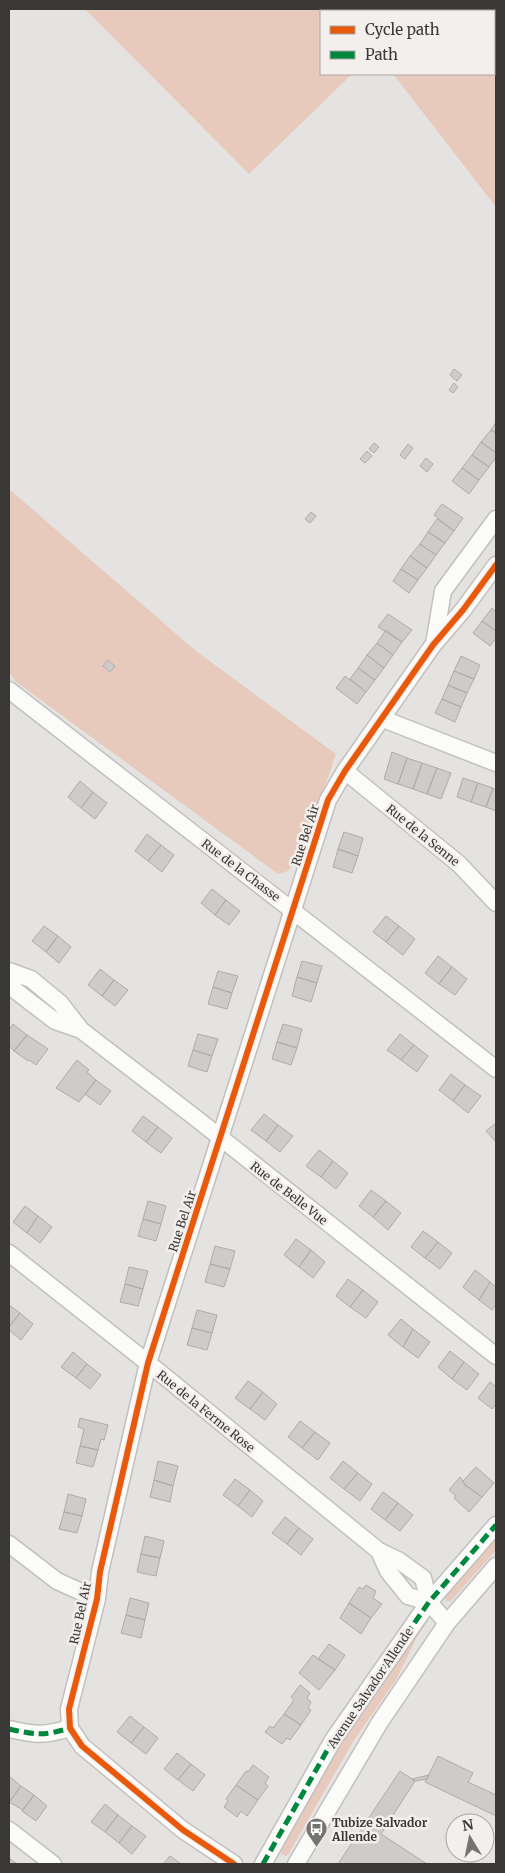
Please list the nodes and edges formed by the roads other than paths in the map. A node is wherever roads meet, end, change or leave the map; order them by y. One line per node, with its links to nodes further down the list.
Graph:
1 (496, 520): 3 (street, Rue Bel Air)
2 (496, 565): 3 (street, Rue Bel Air)
3 (433, 645): 5 (street, Rue Bel Air)
4 (9, 690): 9 (street, Rue de la Chasse)
5 (383, 719): 6 (street); 7 (street, Rue Bel Air)
6 (496, 763)
7 (345, 771): 8 (street, Rue de la Senne); 9 (street, Rue Bel Air)
8 (496, 903)
9 (293, 910): 13 (street, Rue de la Chasse); 14 (street, Rue Bel Air)
10 (9, 971): 12 (street, Rue de Belle Vue)
11 (9, 982): 12 (street, Rue de Belle Vue)
12 (81, 1030): 14 (street, Rue de Belle Vue)
13 (496, 1069)
14 (220, 1139): 16 (street, Rue de Belle Vue); 17 (street, Rue Bel Air)
15 (9, 1253): 17 (street, Rue de la Ferme Rose)
16 (496, 1356)
17 (148, 1363): 21 (street, Rue Bel Air); 22 (street, Rue de la Ferme Rose)
18 (496, 1526): 22 (street, Avenue Salvador Allende)
19 (9, 1544): 21 (street)
20 (496, 1566): 23 (street)
21 (97, 1599): 24 (street, Rue Bel Air)
22 (429, 1602): 23 (street, Rue de la Ferme Rose); 29 (street, Avenue Salvador Allende)
23 (447, 1623): 30 (street)
24 (70, 1728): 25 (street); 28 (street)
25 (9, 1729)
26 (9, 1830): 27 (street)
27 (54, 1864)
28 (234, 1864)
29 (263, 1864)
30 (296, 1864)

